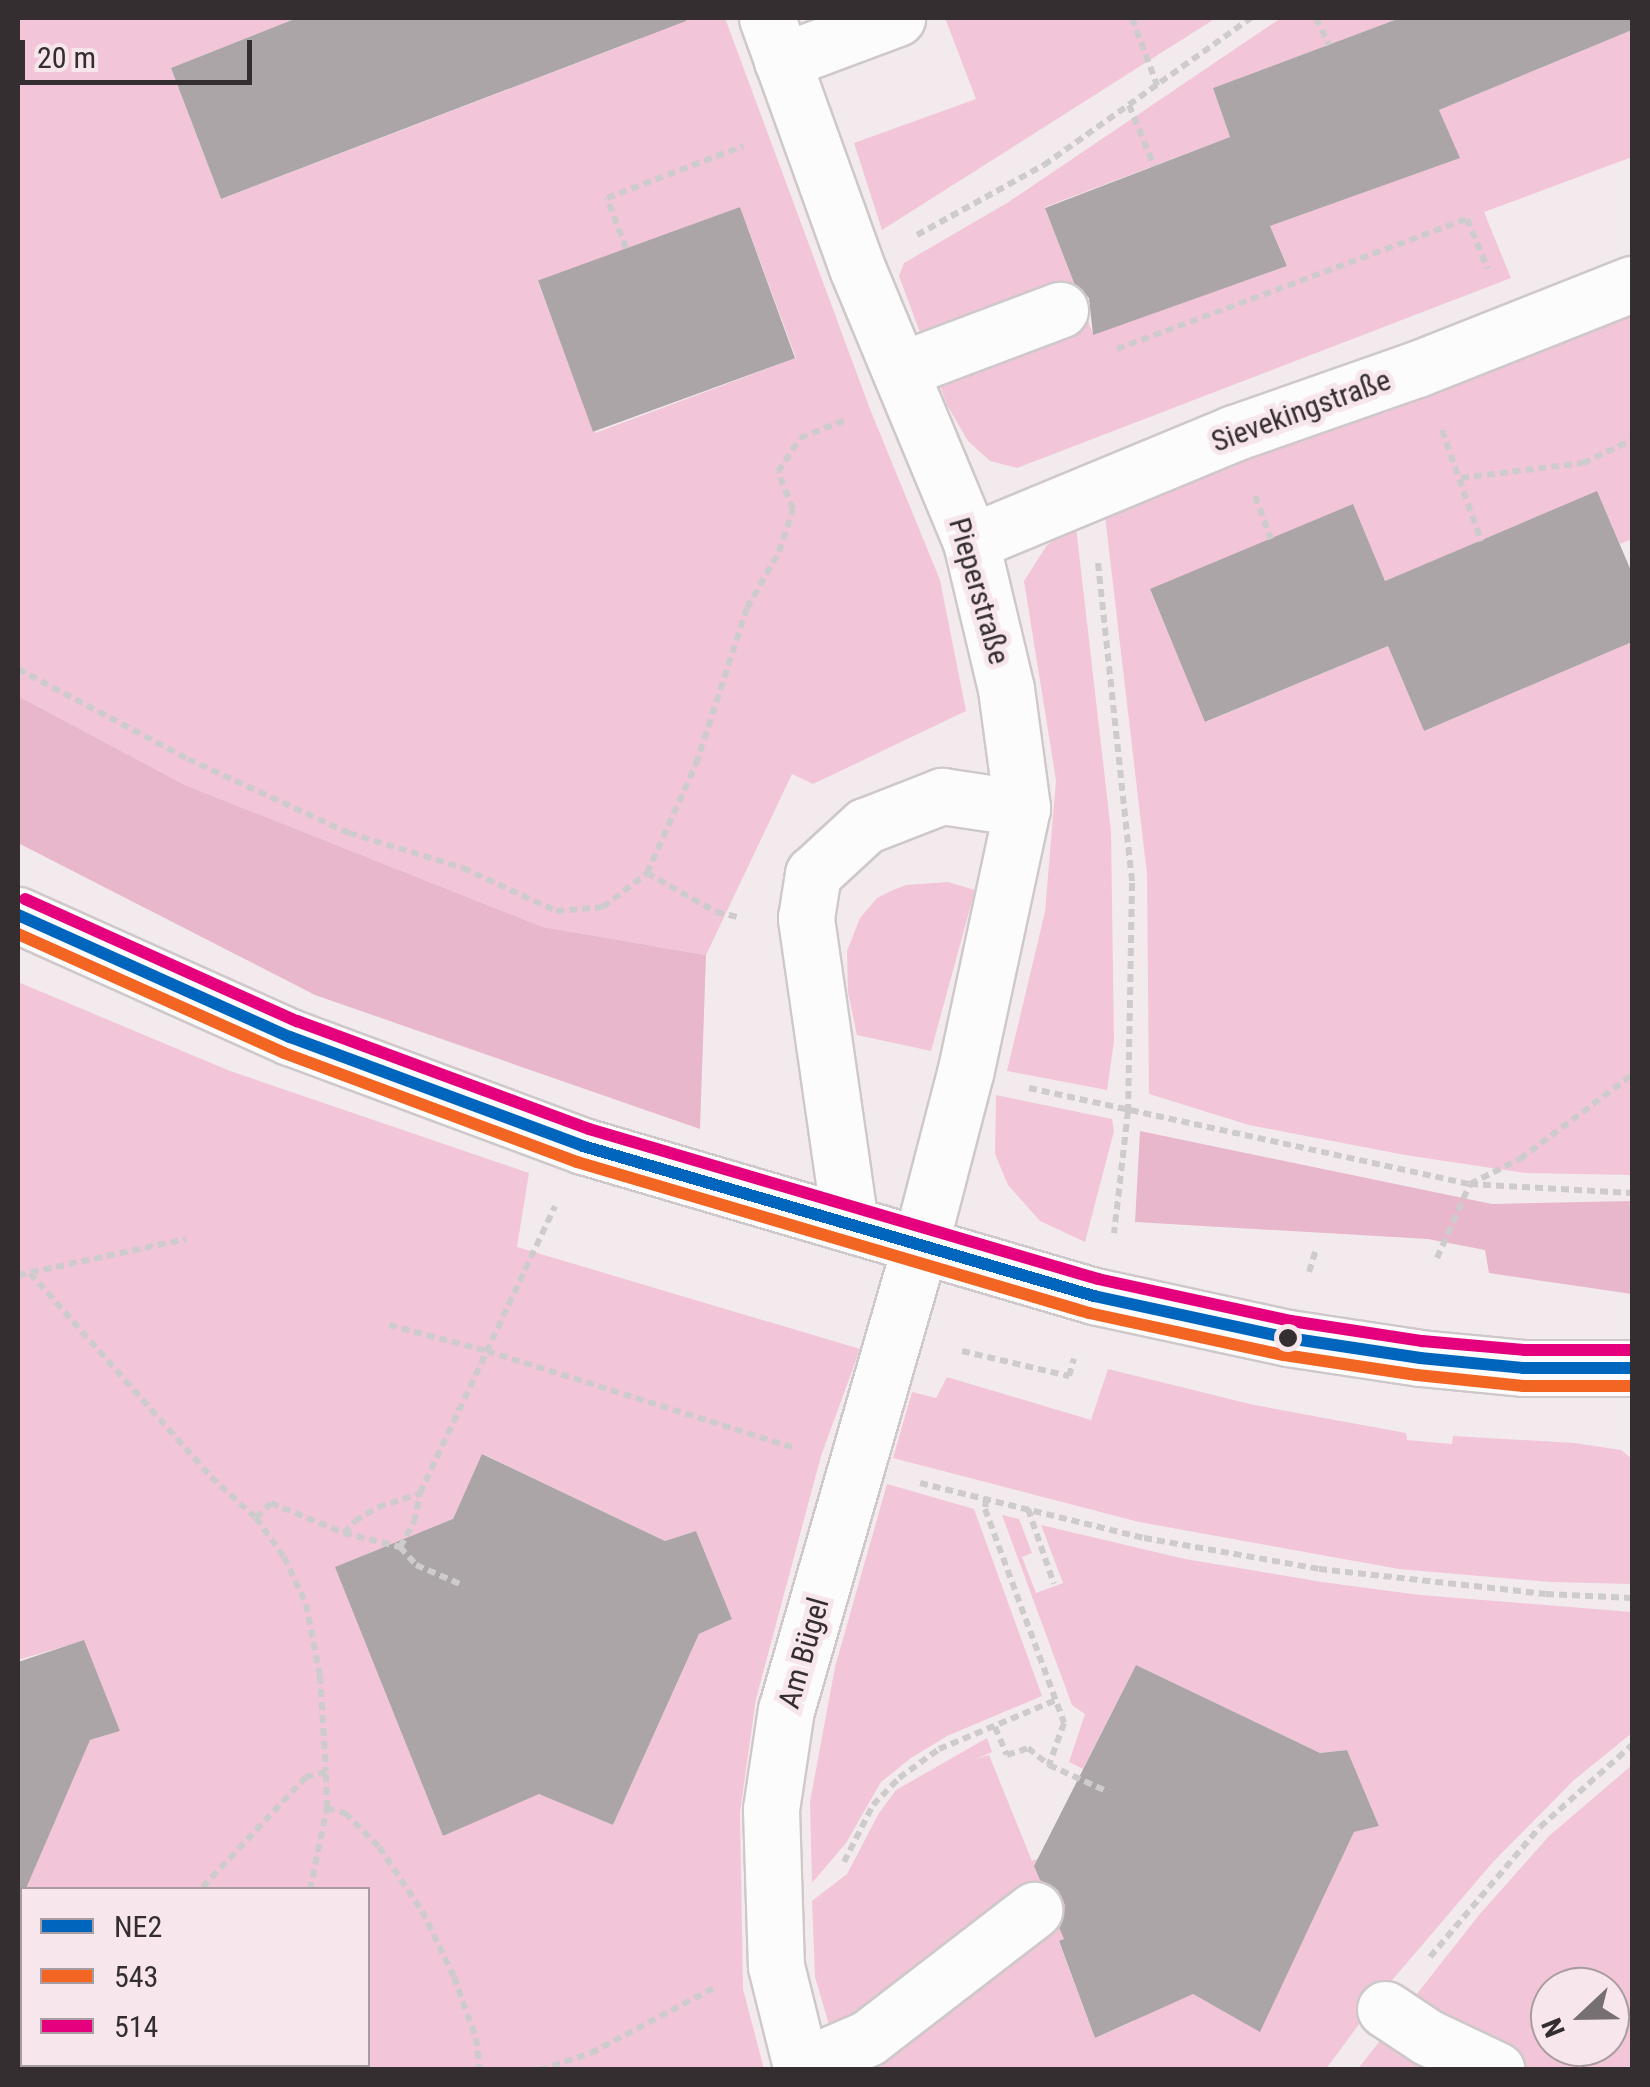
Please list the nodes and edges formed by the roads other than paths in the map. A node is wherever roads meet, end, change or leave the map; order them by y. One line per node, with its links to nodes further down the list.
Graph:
1 (897, 18): 2 (street)
2 (774, 40): 5 (street, Pieperstraße)
3 (1632, 284): 6 (street, Sievekingstraße)
4 (1060, 310): 5 (street)
5 (905, 383): 6 (street, Pieperstraße)
6 (970, 542): 7 (street, Pieperstraße)
7 (1022, 808): 9 (street); 10 (street, Pieperstraße)
8 (18, 914): 9 (street)
9 (850, 1224): 10 (street)
10 (920, 1246): 11 (street); 14 (street, Am Bügel)
11 (1632, 1368)
12 (1034, 1910): 14 (street)
13 (1385, 2009): 15 (street)
14 (802, 2068)
15 (1497, 2070)

